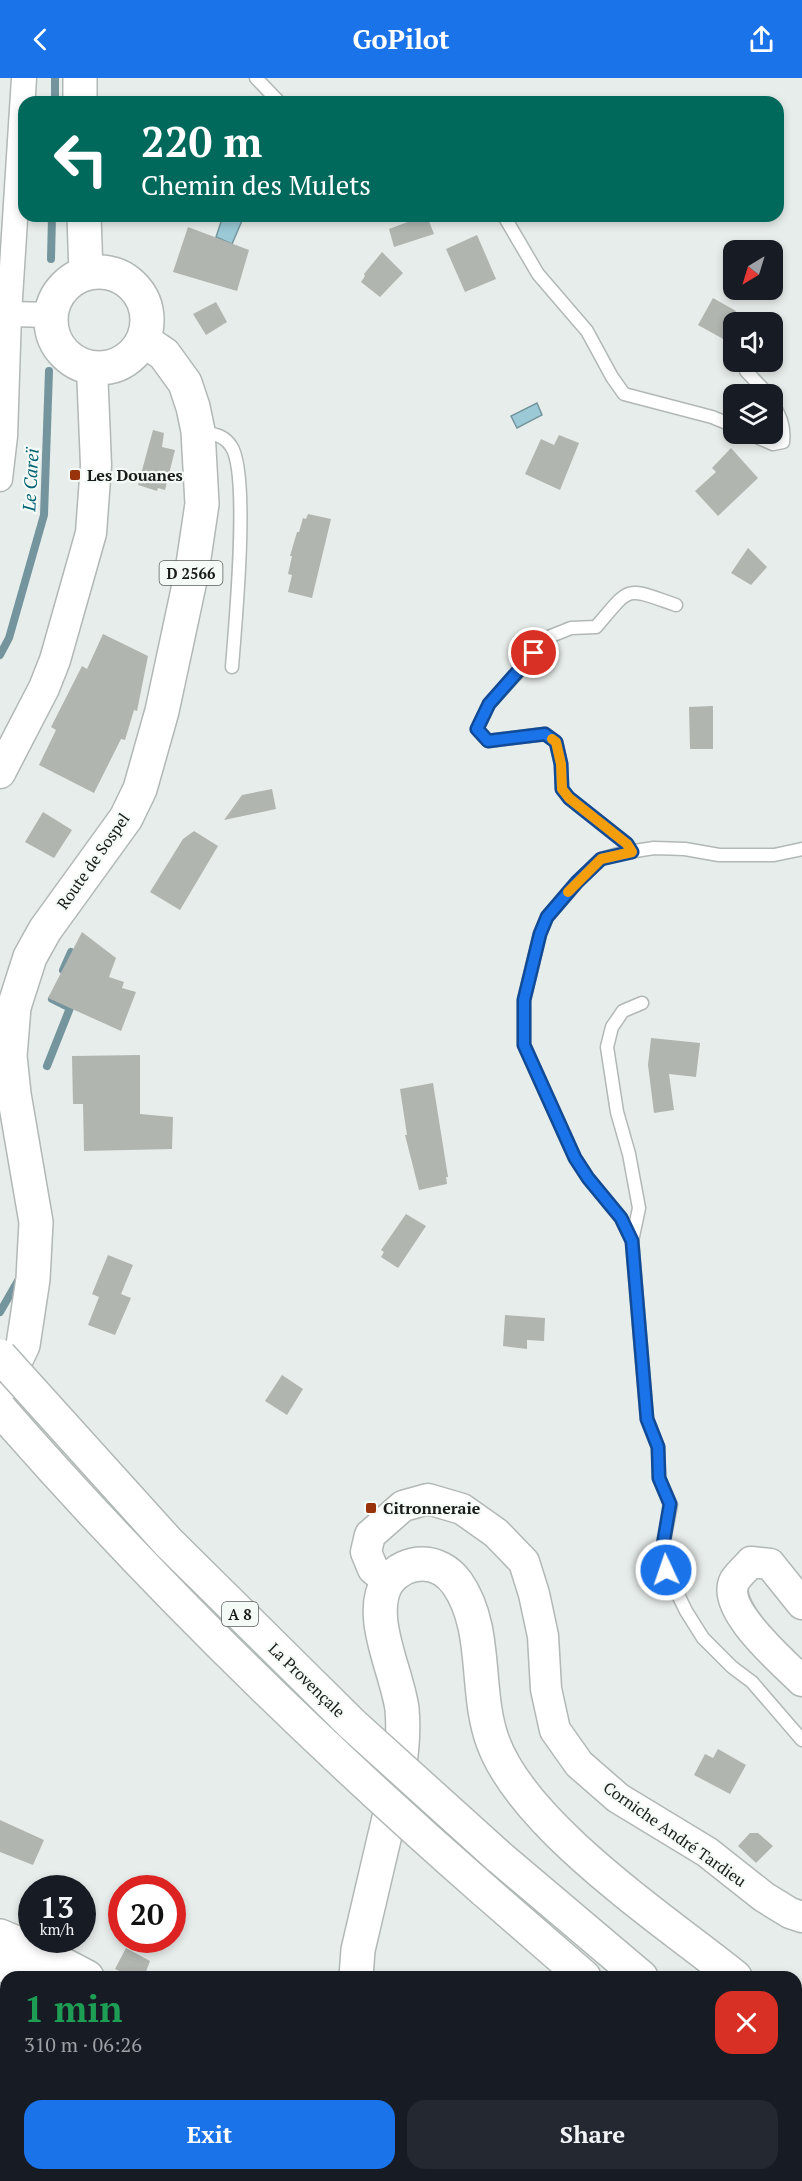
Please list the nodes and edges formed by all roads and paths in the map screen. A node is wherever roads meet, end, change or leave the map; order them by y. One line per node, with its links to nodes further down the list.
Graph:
1 (24, 78): 3 (street)
2 (255, 78): 4 (lane)
3 (22, 96)
4 (273, 96)
5 (18, 142): 8 (street)
6 (84, 222): 9 (main road)
7 (508, 222): 16 (lane)
8 (6, 270): 10 (street)
9 (86, 273): 11 (main road); 12 (main road)
10 (9, 314): 11 (street); 20 (street)
11 (51, 315): 13 (main road)
12 (143, 340): 13 (main road); 18 (main road, Route de Sospel / D 2566)
13 (92, 368): 23 (street)
14 (747, 372): 15 (lane)
15 (758, 384)
16 (723, 422)
17 (783, 426): 19 (lane)
18 (198, 431): 22 (lane); 29 (main road, Route de Sospel / D 2566)
19 (783, 442)
20 (0, 478)
21 (676, 605): 25 (lane)
22 (232, 667)
23 (0, 773)
24 (802, 849): 25 (lane)
25 (632, 852): 27 (lane)
26 (642, 1003): 27 (lane)
27 (632, 1241): 34 (lane)
28 (0, 1356): 43 (main road, La Provençale / A 8, bridge)
29 (0, 1393)
30 (0, 1409): 42 (main road, La Provençale / A 8, bridge)
31 (388, 1581): 35 (street, Corniche André Tardieu); 41 (main road); 44 (main road)
32 (802, 1604): 33 (street)
33 (802, 1681)
34 (802, 1740)
35 (802, 1917)
36 (0, 1936): 39 (main road)
37 (0, 1951): 39 (lane)
38 (0, 1964): 39 (main road)
39 (37, 1965): 40 (main road)
40 (62, 1971)
41 (356, 1971)
42 (577, 1971)
43 (634, 1971)
44 (727, 1971)

